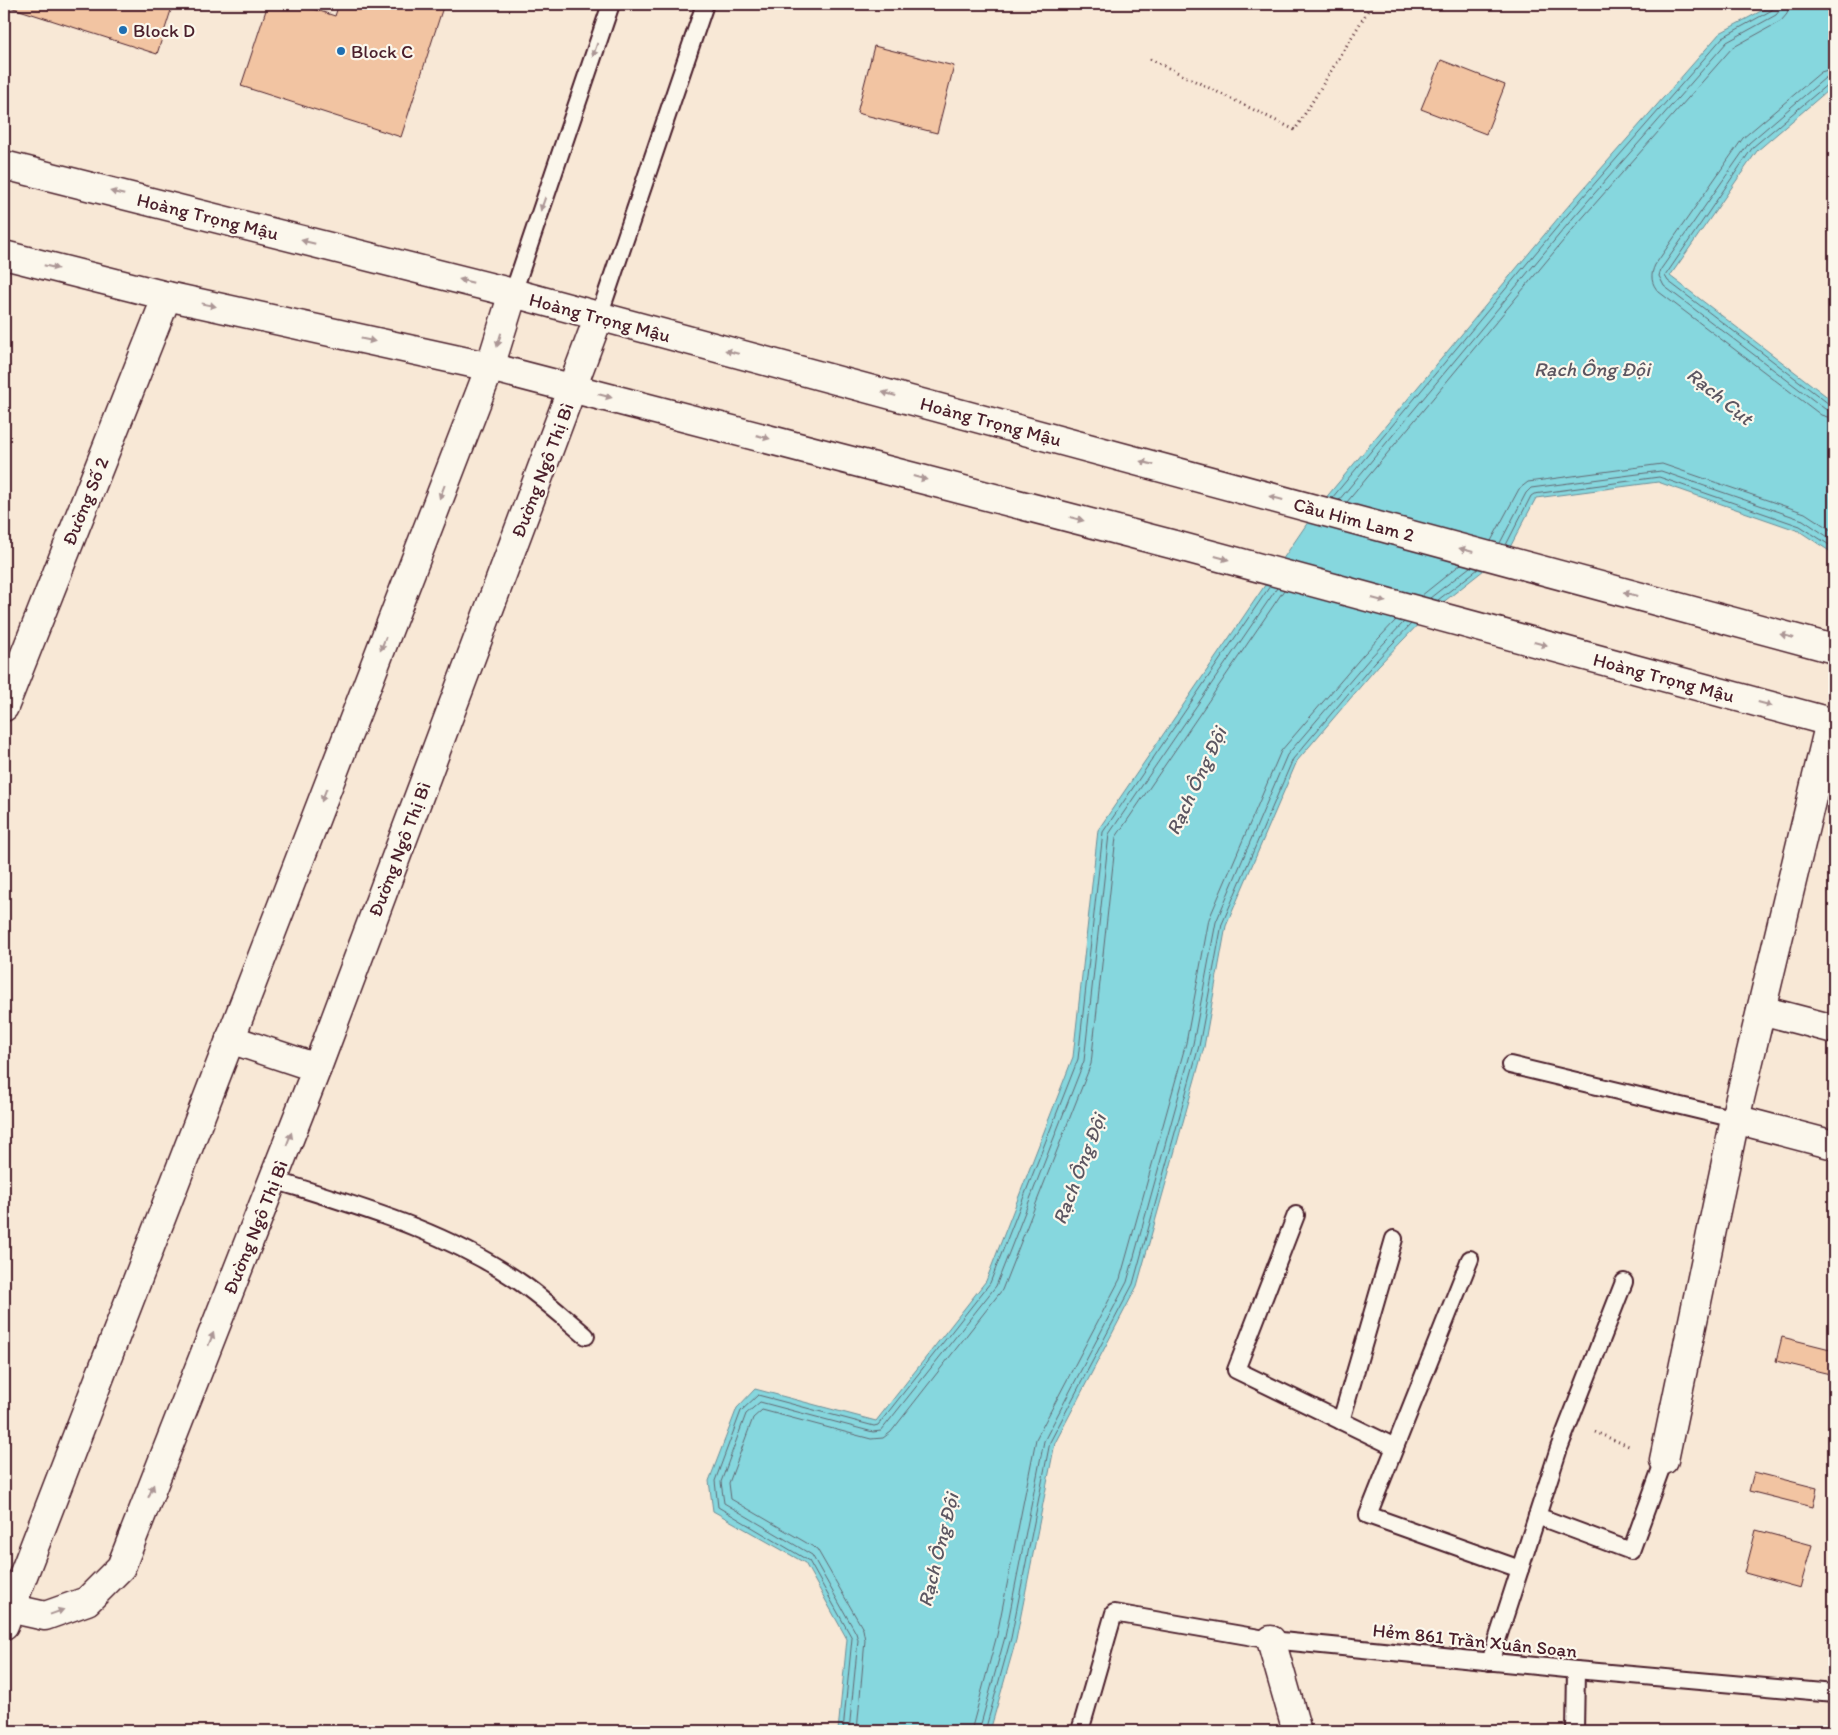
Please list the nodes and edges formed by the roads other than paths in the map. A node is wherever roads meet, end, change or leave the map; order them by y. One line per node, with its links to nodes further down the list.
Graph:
1 (611, 4): 5 (lane, Đường Ngô Thị Bì, one-way to 5)
2 (705, 4): 7 (lane, Đường Ngô Thị Bì)
3 (4, 165): 5 (street, Hoàng Trọng Mậu, one-way to 3)
4 (4, 255): 6 (street, one-way to 6)
5 (513, 293): 7 (street, Hoàng Trọng Mậu); 8 (street, Đường Ngô Thị Bì, one-way to 8)
6 (167, 296): 8 (street, one-way to 8); 12 (street, Đường Số 2)
7 (599, 316): 9 (street, Đường Ngô Thị Bì); 10 (street, Hoàng Trọng Mậu, one-way to 7)
8 (490, 367): 9 (street); 16 (street, Đường Ngô Thị Bì, one-way to 16)
9 (573, 388): 13 (street, Hoàng Trọng Mậu, one-way to 13); 18 (street, Đường Ngô Thị Bì)
10 (1194, 476): 11 (street, Cầu Him Lam 2, one-way to 10)
11 (1834, 649)
12 (4, 707)
13 (1833, 717): 14 (street)
14 (1761, 1010): 15 (street); 19 (street)
15 (1834, 1029)
16 (230, 1039): 18 (street); 32 (street, Đường Ngô Thị Bì)
17 (1510, 1065): 19 (lane)
18 (317, 1068): 21 (street, Đường Ngô Thị Bì, one-way to 18)
19 (1735, 1119): 20 (street); 29 (street)
20 (1834, 1145)
21 (274, 1180): 26 (lane); 32 (street, Đường Ngô Thị Bì, one-way to 21)
22 (1296, 1215): 27 (lane)
23 (1394, 1239): 27 (lane)
24 (1470, 1258): 28 (lane)
25 (1624, 1282): 30 (lane)
26 (586, 1336)
27 (1341, 1421): 28 (lane)
28 (1395, 1447): 31 (lane)
29 (1664, 1460): 30 (lane)
30 (1537, 1516): 31 (lane)
31 (1520, 1569): 34 (lane)
32 (6, 1614)
33 (1271, 1640): 34 (lane, Hẻm 861 Trần Xuân Soạn); 37 (lane, Hẻm 861 Trần Xuân Soạn); 38 (street)
34 (1490, 1662): 35 (lane, Hẻm 861 Trần Xuân Soạn)
35 (1576, 1670): 36 (lane, Hẻm 861 Trần Xuân Soạn); 39 (lane)
36 (1834, 1692)
37 (1080, 1731)
38 (1297, 1731)
39 (1575, 1731)

